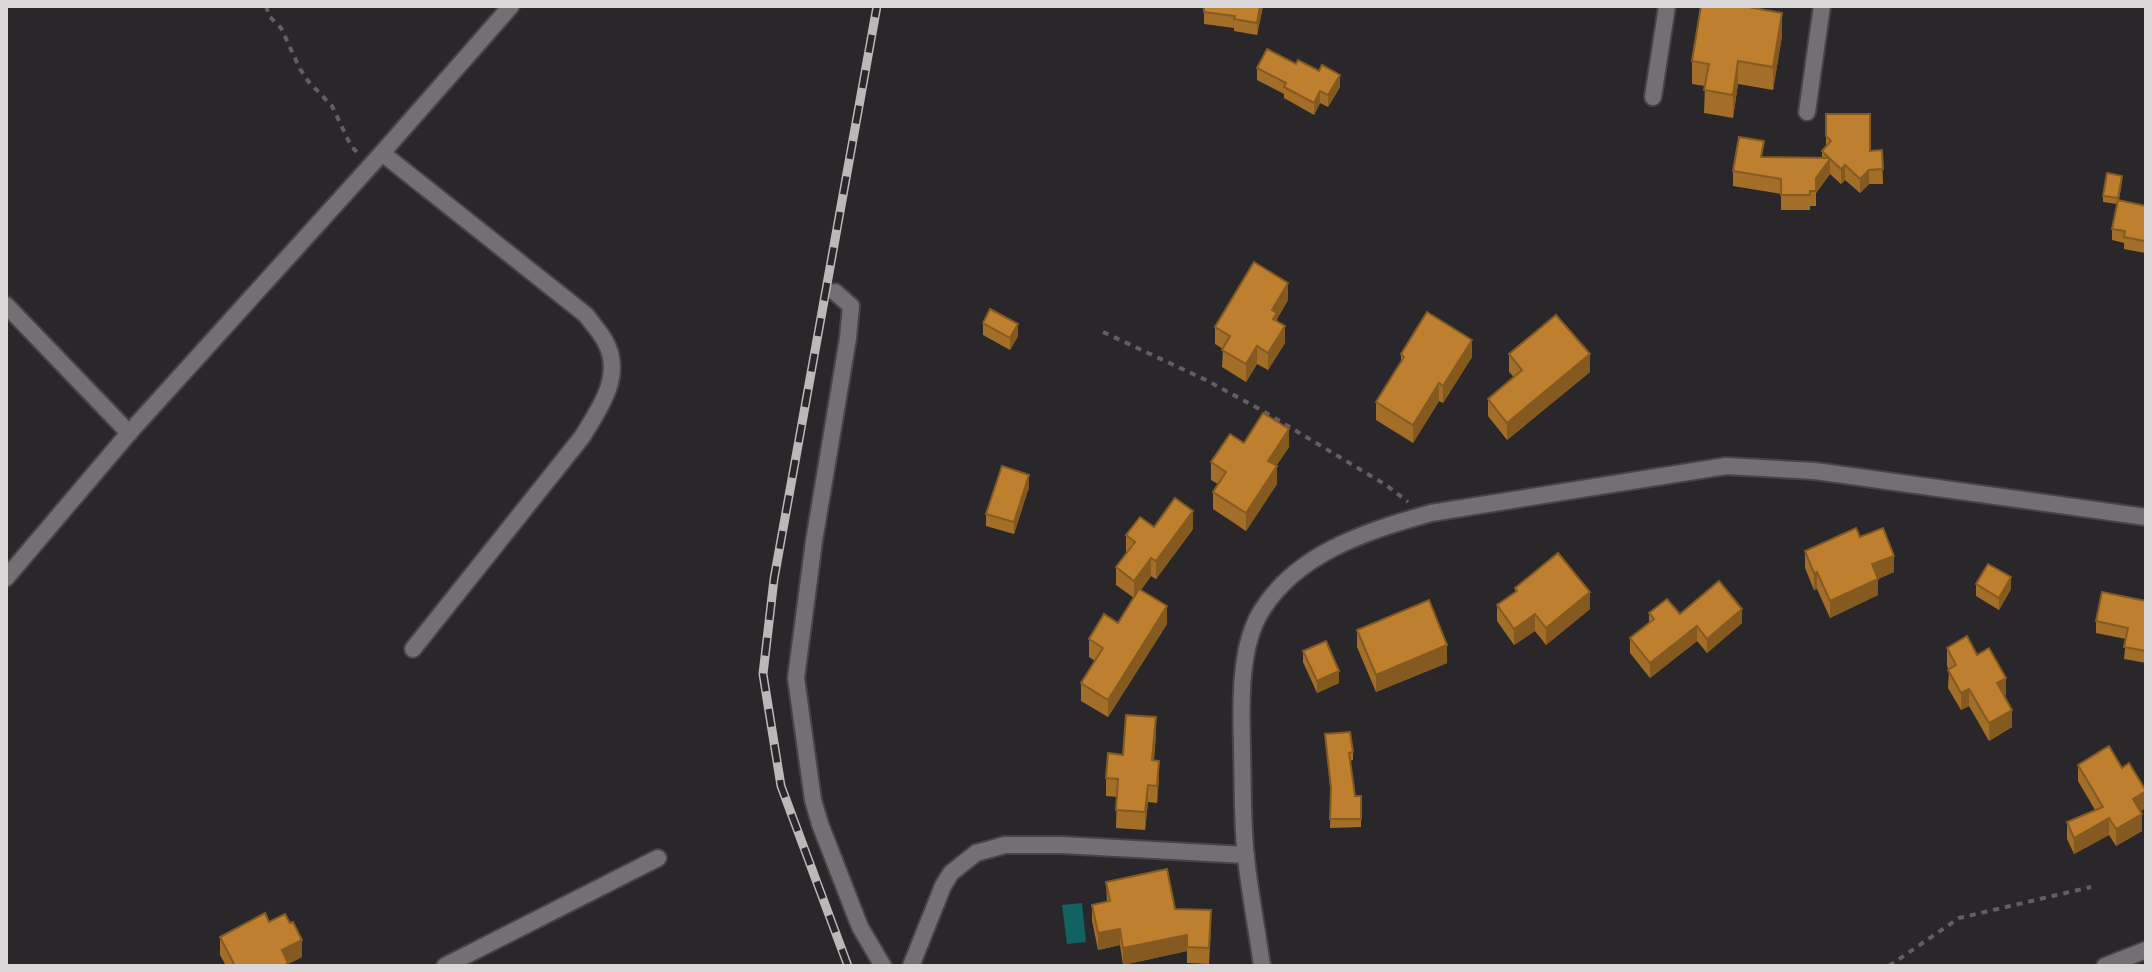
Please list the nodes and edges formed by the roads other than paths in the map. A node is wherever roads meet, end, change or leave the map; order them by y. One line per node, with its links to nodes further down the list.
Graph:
1 (511, 6): 6 (street)
2 (1667, 6): 4 (street)
3 (1822, 6): 5 (street)
4 (1653, 97)
5 (1807, 112)
6 (382, 153): 9 (street); 12 (street)
7 (835, 292): 17 (street)
8 (6, 305): 9 (street)
9 (129, 433): 11 (street)
10 (2146, 517): 13 (street)
11 (6, 578)
12 (413, 649)
13 (1246, 855): 18 (street); 19 (street)
14 (658, 858): 16 (street)
15 (2146, 950): 20 (street)
16 (445, 966)
17 (883, 966)
18 (911, 966)
19 (1262, 966)
20 (2105, 966)

